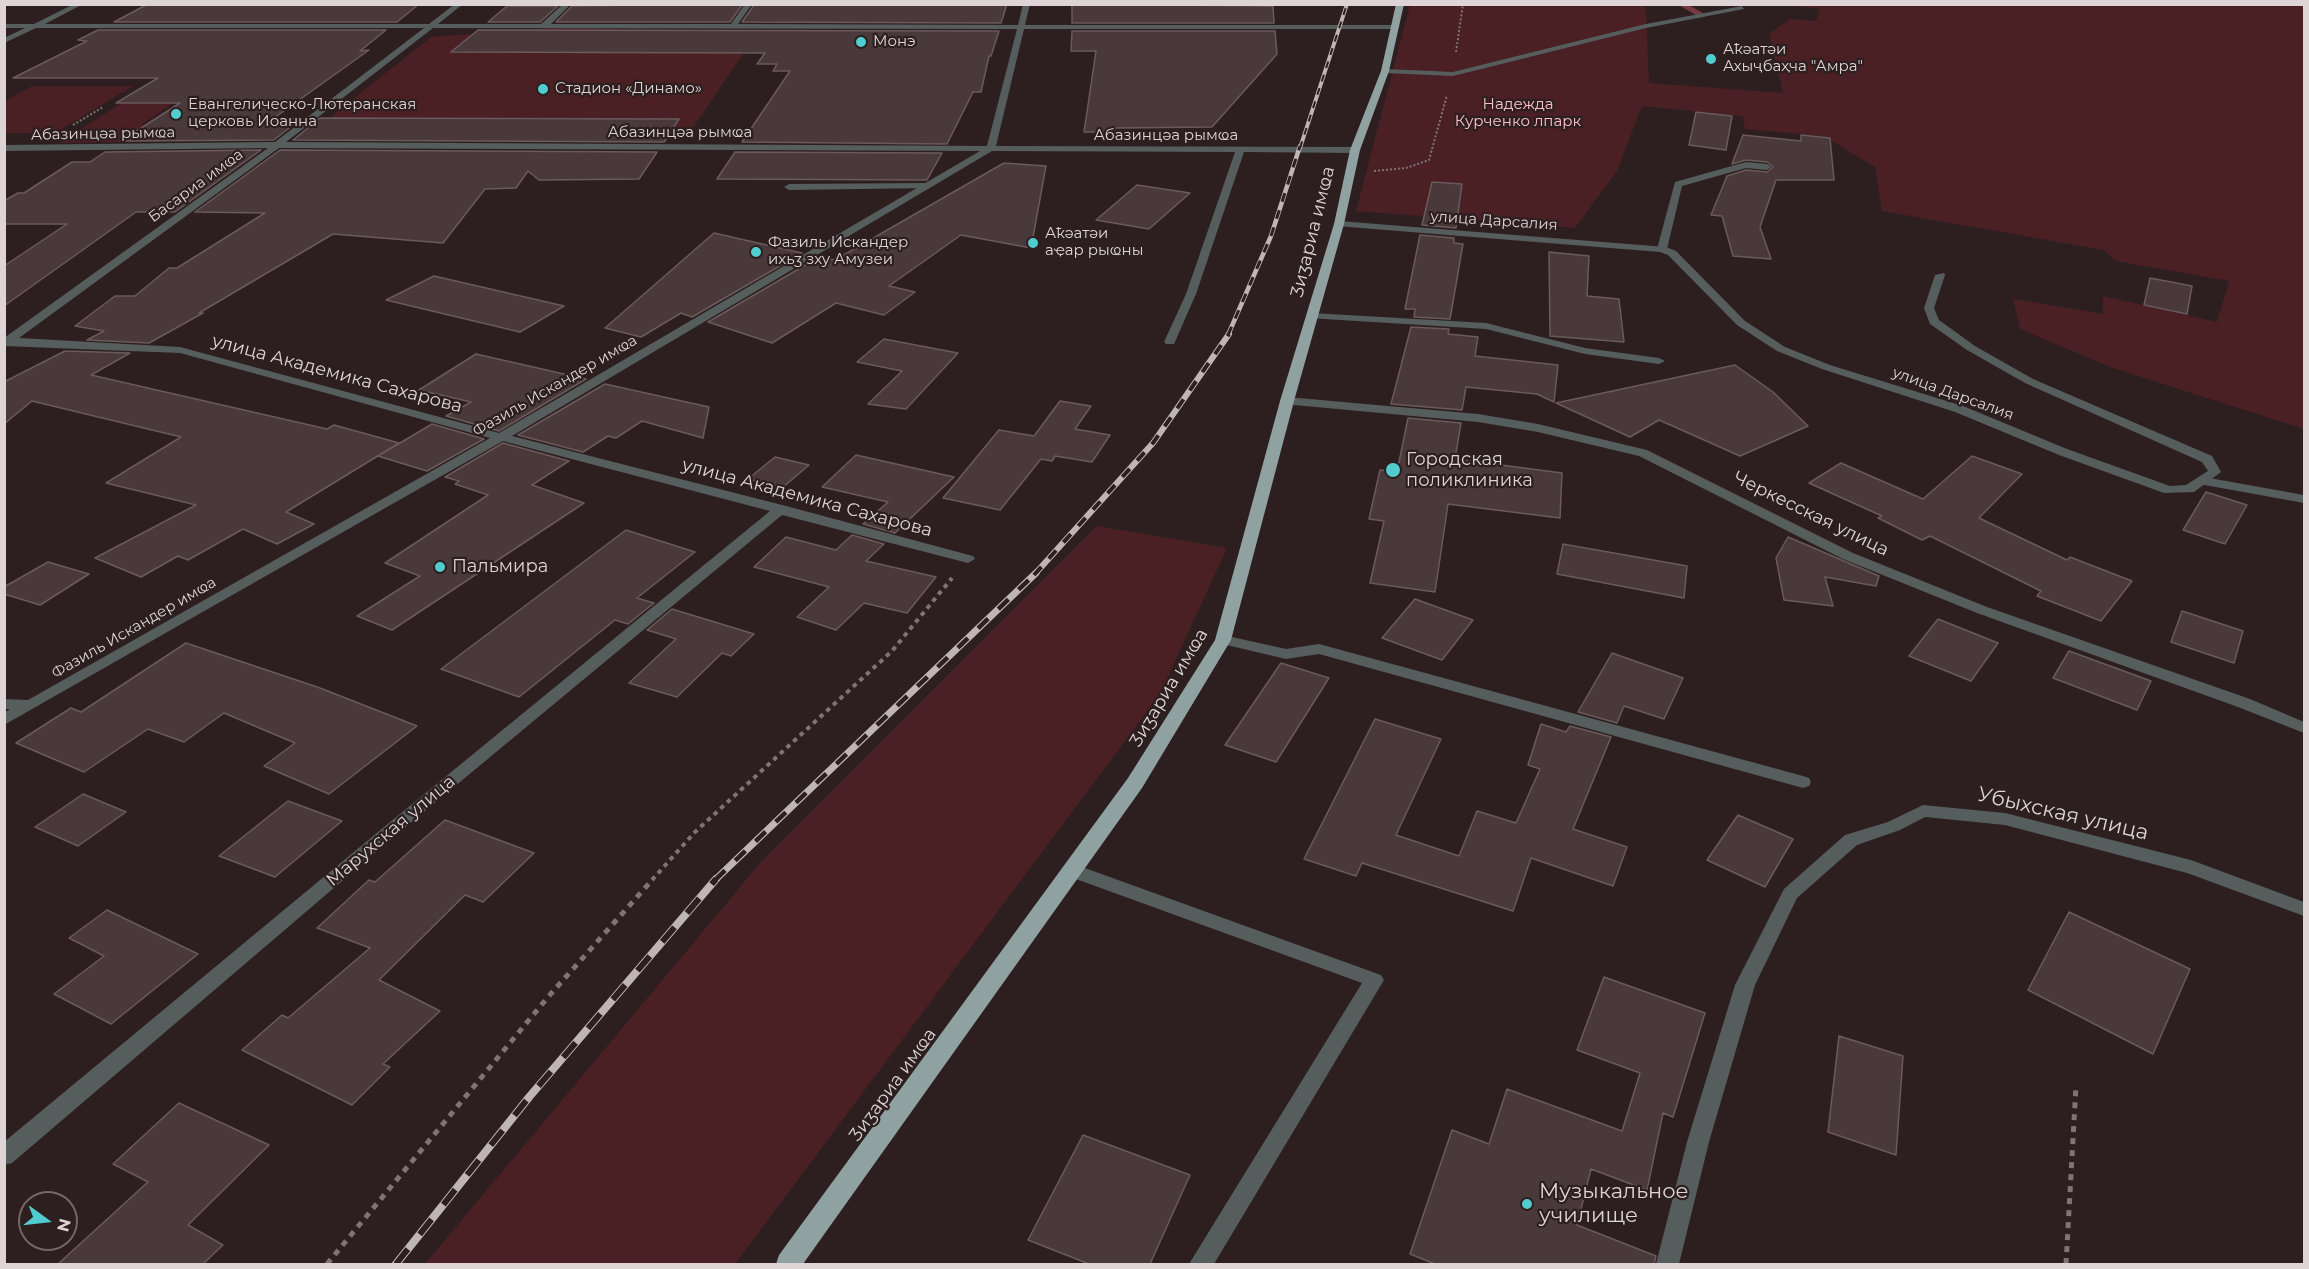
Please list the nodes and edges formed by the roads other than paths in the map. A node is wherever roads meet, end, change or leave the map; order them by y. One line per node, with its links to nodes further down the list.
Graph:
1 (80, 4): 9 (street)
2 (460, 4): 10 (street, Басариа имҩа)
3 (568, 4): 11 (street)
4 (749, 4): 12 (street)
5 (1027, 4): 13 (street)
6 (1400, 4): 14 (highway, Ӡиӡариа имҩа)
7 (1742, 8): 16 (street)
8 (4, 26): 9 (street)
9 (36, 26): 10 (street); 15 (street)
10 (433, 26): 11 (street); 17 (street, Басариа имҩа)
11 (544, 26): 12 (street)
12 (733, 26): 13 (street)
13 (1022, 26): 14 (street); 19 (street)
14 (1395, 27): 16 (highway, Ӡиӡариа имҩа)
15 (4, 41)
16 (1384, 70): 21 (highway, Ӡиӡариа имҩа)
17 (277, 146): 18 (street, Абазинцәа рымҩа); 19 (street, Абазинцәа рымҩа); 29 (street, Басариа имҩа)
18 (4, 148)
19 (991, 148): 20 (street, Абазинцәа рымҩа); 23 (street, Фазиль Искандер имҩа)
20 (1240, 150): 21 (street, Абазинцәа рымҩа); 30 (street)
21 (1355, 150): 25 (highway, Ӡиӡариа имҩа)
22 (1767, 167): 26 (street)
23 (926, 186): 24 (street); 33 (street, Фазиль Искандер имҩа)
24 (789, 187)
25 (1339, 224): 26 (street, улица Дарсалия); 28 (highway, Ӡиӡариа имҩа)
26 (1662, 249): 34 (street, улица Дарсалия)
27 (1940, 275): 34 (street)
28 (1312, 316): 31 (street); 32 (highway, Ӡиӡариа имҩа)
29 (5, 342): 33 (street, улица Академика Сахарова)
30 (1170, 342)
31 (1659, 361)
32 (1287, 401): 38 (highway, Ӡиӡариа имҩа); 42 (street, Черкесская улица)
33 (501, 437): 36 (street, улица Академика Сахарова); 40 (street, Фазиль Искандер имҩа)
34 (2204, 482): 35 (street)
35 (2304, 499)
36 (781, 509): 37 (street, улица Академика Сахарова); 46 (street, Марухская улица)
37 (968, 559)
38 (1222, 640): 43 (street); 44 (highway, Ӡиӡариа имҩа)
39 (4, 704): 40 (street)
40 (31, 705): 41 (street, Фазиль Искандер имҩа)
41 (4, 720)
42 (2304, 728)
43 (1803, 782)
44 (1071, 870): 47 (highway, Ӡиӡариа имҩа); 48 (street)
45 (2304, 909): 49 (street, Убыхская улица)
46 (4, 1156)
47 (788, 1264)
48 (1201, 1264)
49 (1667, 1264)

